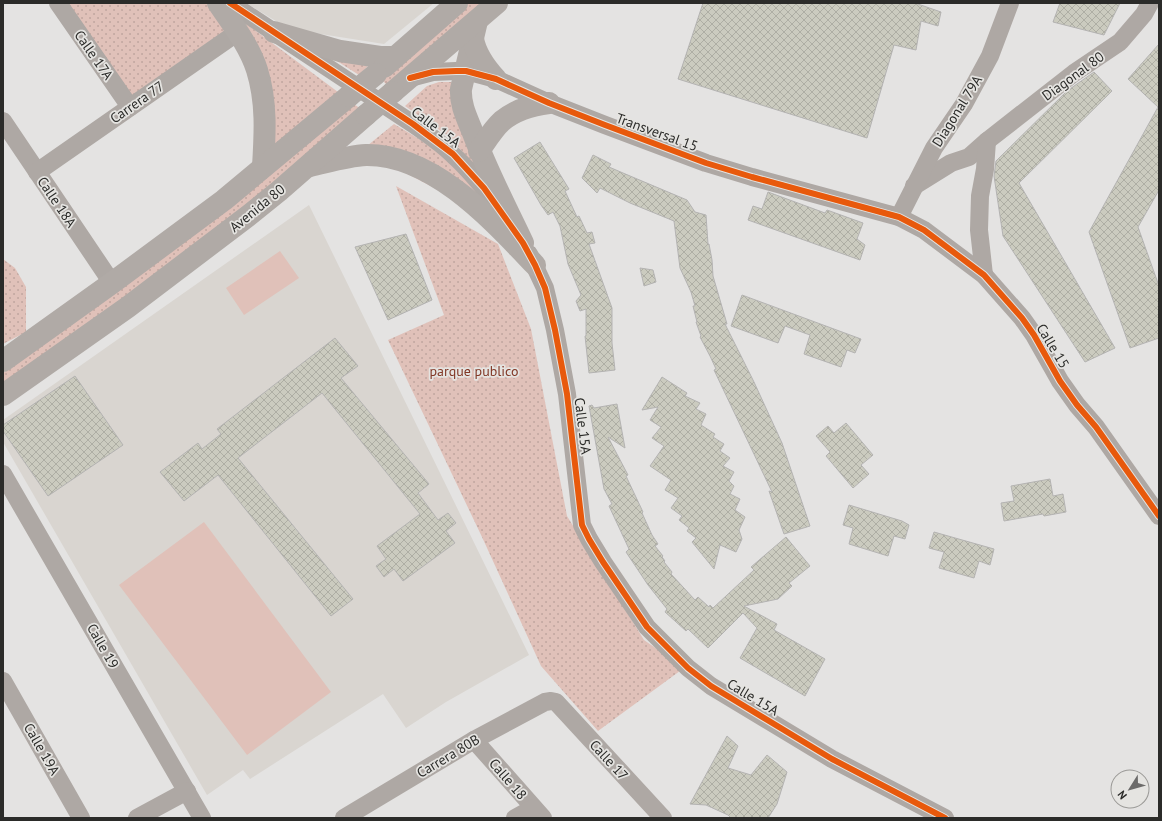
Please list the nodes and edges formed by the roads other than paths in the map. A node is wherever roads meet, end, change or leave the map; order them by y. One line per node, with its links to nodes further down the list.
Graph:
1 (58, 3): 16 (street, Calle 17A)
2 (218, 3): 9 (main road)
3 (230, 3): 10 (street, Calle 15A)
4 (457, 3): 11 (main road, Avenida 80)
5 (497, 3): 8 (main road, Avenida 80)
6 (1010, 3): 19 (street, Diagonal 79A)
7 (1150, 3): 18 (street, Diagonal 80)
8 (475, 30): 12 (main road); 13 (main road, Avenida 80); 14 (main road)
9 (238, 32): 16 (street, Carrera 77); 22 (main road)
10 (274, 32): 11 (main road); 27 (street, Calle 15A)
11 (395, 57): 22 (main road, Avenida 80, bridge)
12 (466, 71): 13 (street, Transversal 15); 14 (street, Transversal 15); 20 (main road)
13 (410, 78): 23 (main road, Avenida 80, bridge)
14 (496, 79): 15 (street, Transversal 15)
15 (549, 102): 20 (main road); 26 (street, Transversal 15)
16 (130, 107): 24 (street, Carrera 77)
17 (3, 121): 24 (street, Calle 18A)
18 (988, 141): 21 (street, Diagonal 80); 29 (street)
19 (934, 148): 21 (street); 25 (street, Diagonal 79A)
20 (480, 151): 27 (main road)
21 (952, 163): 25 (street, Diagonal 80)
22 (262, 167): 30 (main road, Avenida 80)
23 (307, 167): 28 (main road); 32 (main road, Avenida 80)
24 (37, 172): 30 (street, Calle 18A)
25 (914, 186): 26 (street, Diagonal 79A)
26 (899, 217): 29 (street, Calle 15)
27 (523, 243): 28 (street, Calle 15A)
28 (535, 265): 46 (street, Calle 15A)
29 (984, 275): 34 (street, Calle 15)
30 (112, 283): 31 (main road, Avenida 80)
31 (3, 361)
32 (3, 396)
33 (3, 474): 38 (street, Calle 19)
34 (1158, 512)
35 (3, 681): 40 (street, Calle 19A)
36 (556, 702): 37 (street, Carrera 80B); 45 (street, Calle 17)
37 (474, 740): 39 (street, Calle 18); 43 (street, Carrera 80B)
38 (186, 791): 41 (street); 42 (street, Calle 19)
39 (538, 813): 44 (street)
40 (81, 818)
41 (137, 818)
42 (202, 818)
43 (344, 818)
44 (516, 818)
45 (662, 818)
46 (945, 818)

